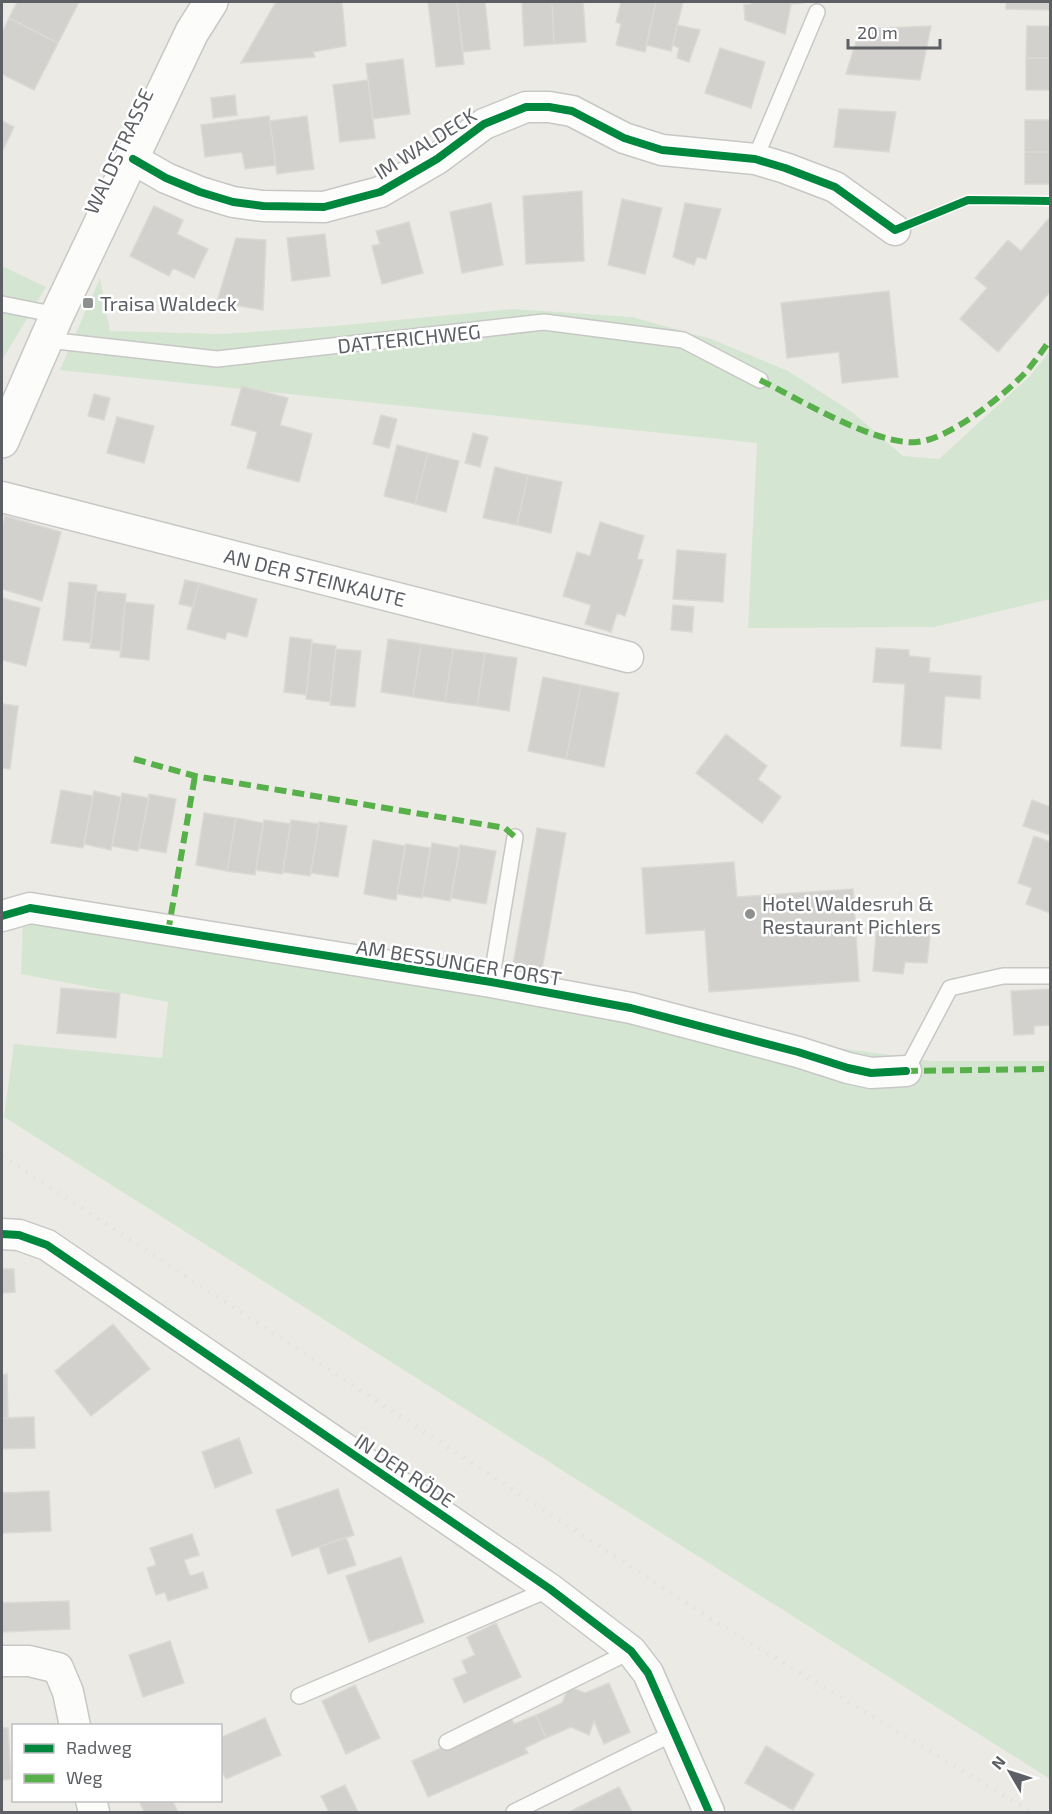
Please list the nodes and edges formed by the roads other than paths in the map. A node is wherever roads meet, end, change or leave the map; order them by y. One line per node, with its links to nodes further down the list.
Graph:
1 (211, 2): 3 (street, WALDSTRASSE)
2 (817, 12): 4 (lane)
3 (133, 159): 4 (street, IM WALDECK); 7 (street, WALDSTRASSE)
4 (755, 159): 5 (street, IM WALDECK)
5 (895, 230)
6 (2, 304): 7 (lane, DATTERICHWEG)
7 (53, 328): 8 (lane, DATTERICHWEG); 9 (street, WALDSTRASSE)
8 (760, 380)
9 (2, 441)
10 (2, 497): 11 (street, AN DER STEINKAUTE)
11 (628, 657)
12 (515, 837): 15 (lane)
13 (2, 916): 15 (street, AM BESSUNGER FORST)
14 (1050, 976): 16 (lane)
15 (491, 982): 16 (street, AM BESSUNGER FORST)
16 (906, 1071)
17 (2, 1234): 18 (street, IN DER RÖDE)
18 (550, 1589): 19 (street, IN DER RÖDE); 21 (lane)
19 (631, 1651): 23 (street, IN DER RÖDE); 24 (lane)
20 (2, 1661): 22 (street)
21 (298, 1695)
22 (75, 1724)
23 (674, 1733): 25 (lane); 26 (street, IN DER RÖDE)
24 (447, 1742)
25 (514, 1812)
26 (709, 1812)

